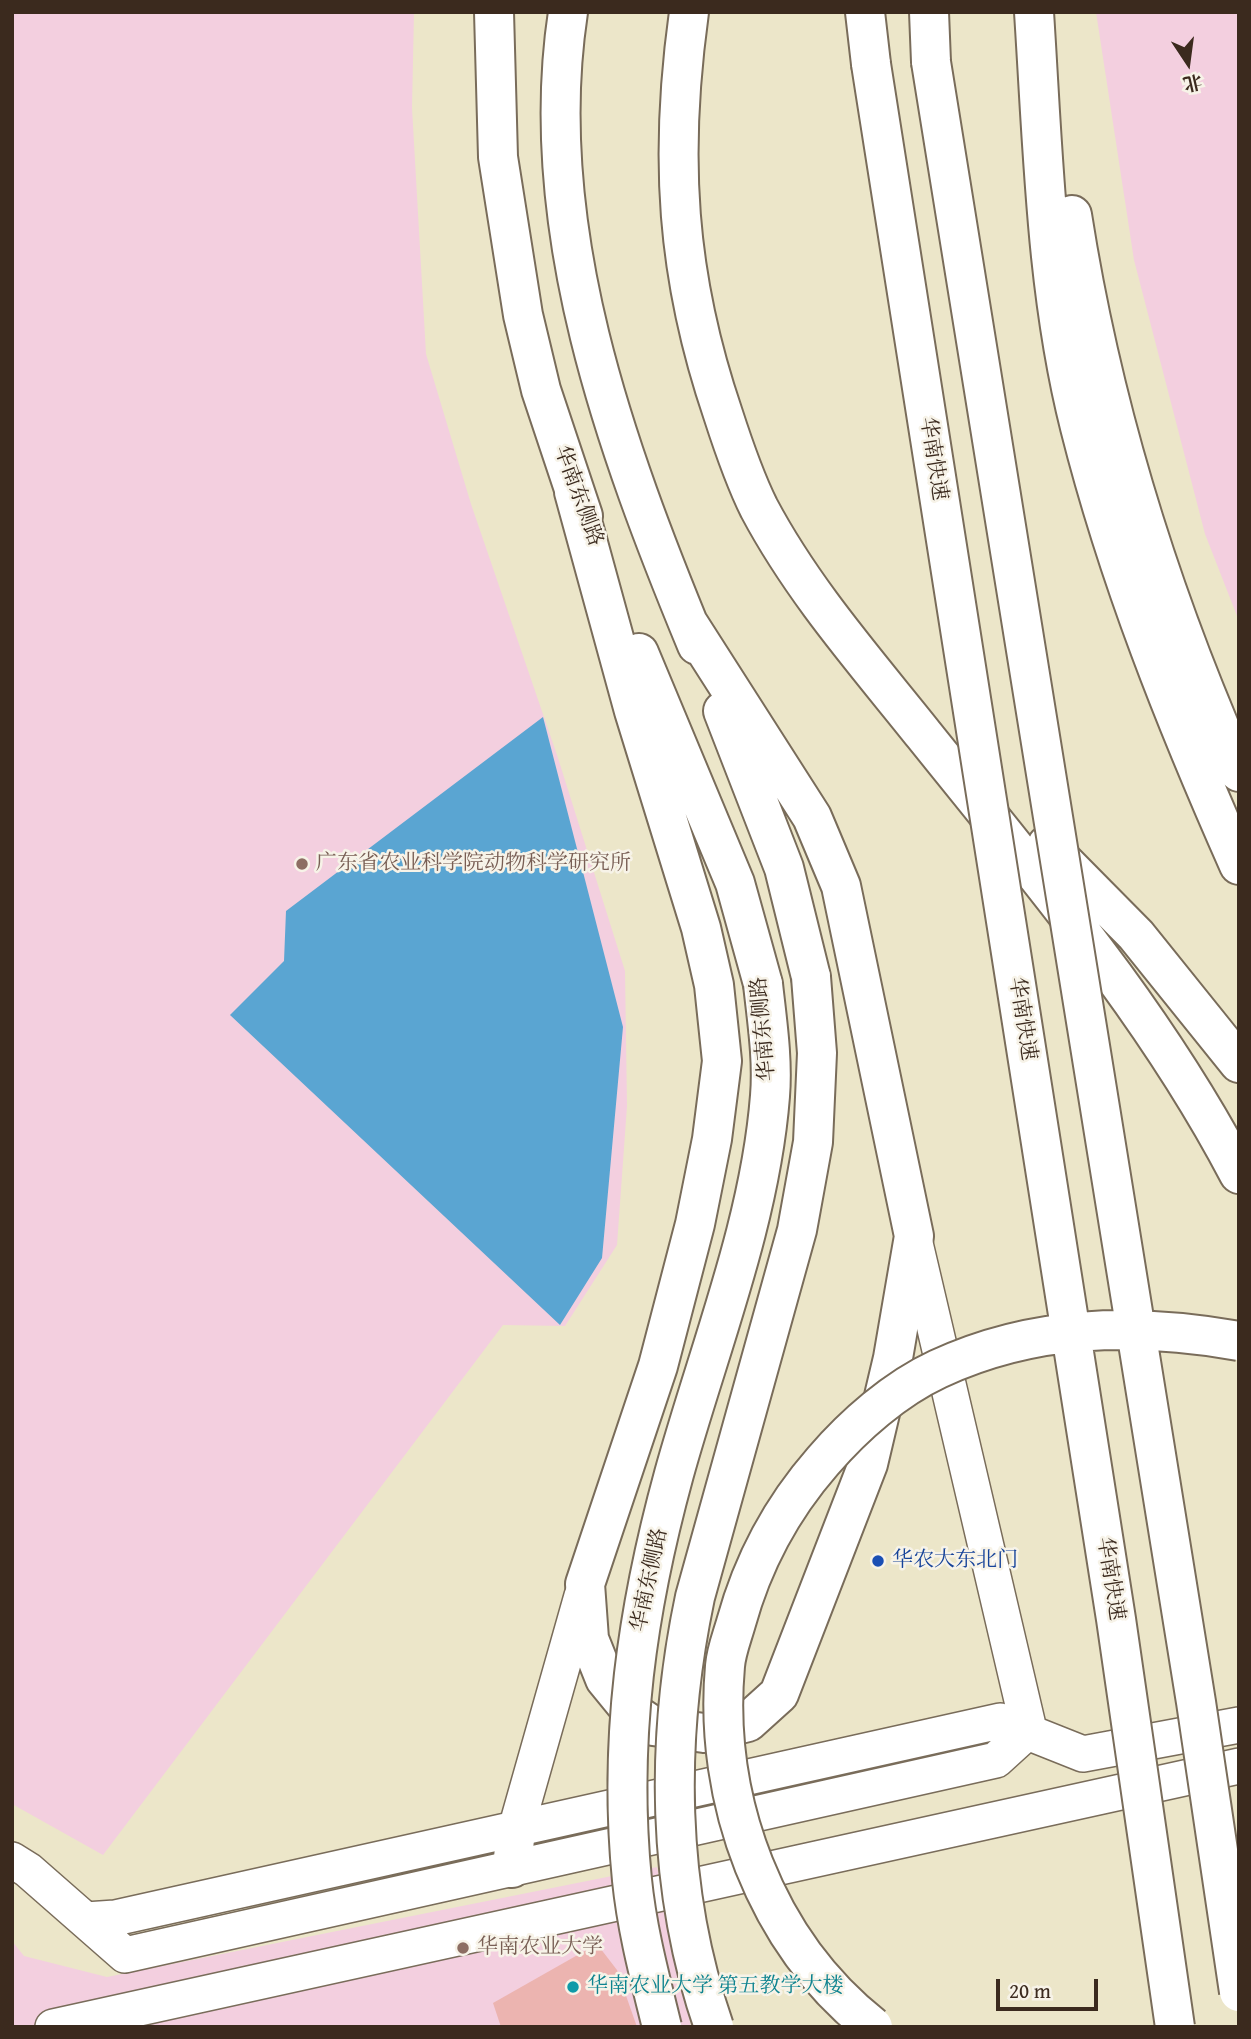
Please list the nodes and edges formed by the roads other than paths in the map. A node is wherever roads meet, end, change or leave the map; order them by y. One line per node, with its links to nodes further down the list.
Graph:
1 (494, 12): 8 (main road, 华南东侧路)
2 (568, 12): 9 (main road)
3 (690, 12): 10 (main road)
4 (865, 12): 30 (main road, 华南快速, bridge)
5 (929, 12): 25 (main road, bridge)
6 (1034, 12): 12 (main road)
7 (1040, 12): 11 (main road)
8 (574, 492): 17 (main road); 27 (main road, 华南东侧路, bridge)
9 (688, 623): 15 (main road); 28 (main road, bridge)
10 (854, 649): 13 (main road); 14 (main road)
11 (1239, 772)
12 (1239, 865)
13 (1239, 1063)
14 (1239, 1174)
15 (914, 1237): 17 (main road); 19 (street)
16 (1239, 1341): 29 (main road, bridge)
17 (585, 1584): 21 (street)
18 (1239, 1725): 19 (street)
19 (1029, 1730): 21 (street); 23 (street)
20 (1239, 1766): 26 (street)
21 (516, 1829): 23 (main road); 24 (street)
22 (12, 1860): 24 (street)
23 (512, 1868): 24 (street)
24 (86, 1920)
25 (1239, 1992)
26 (53, 2027)
27 (662, 2027)
28 (714, 2027)
29 (873, 2027)
30 (1175, 2027)

